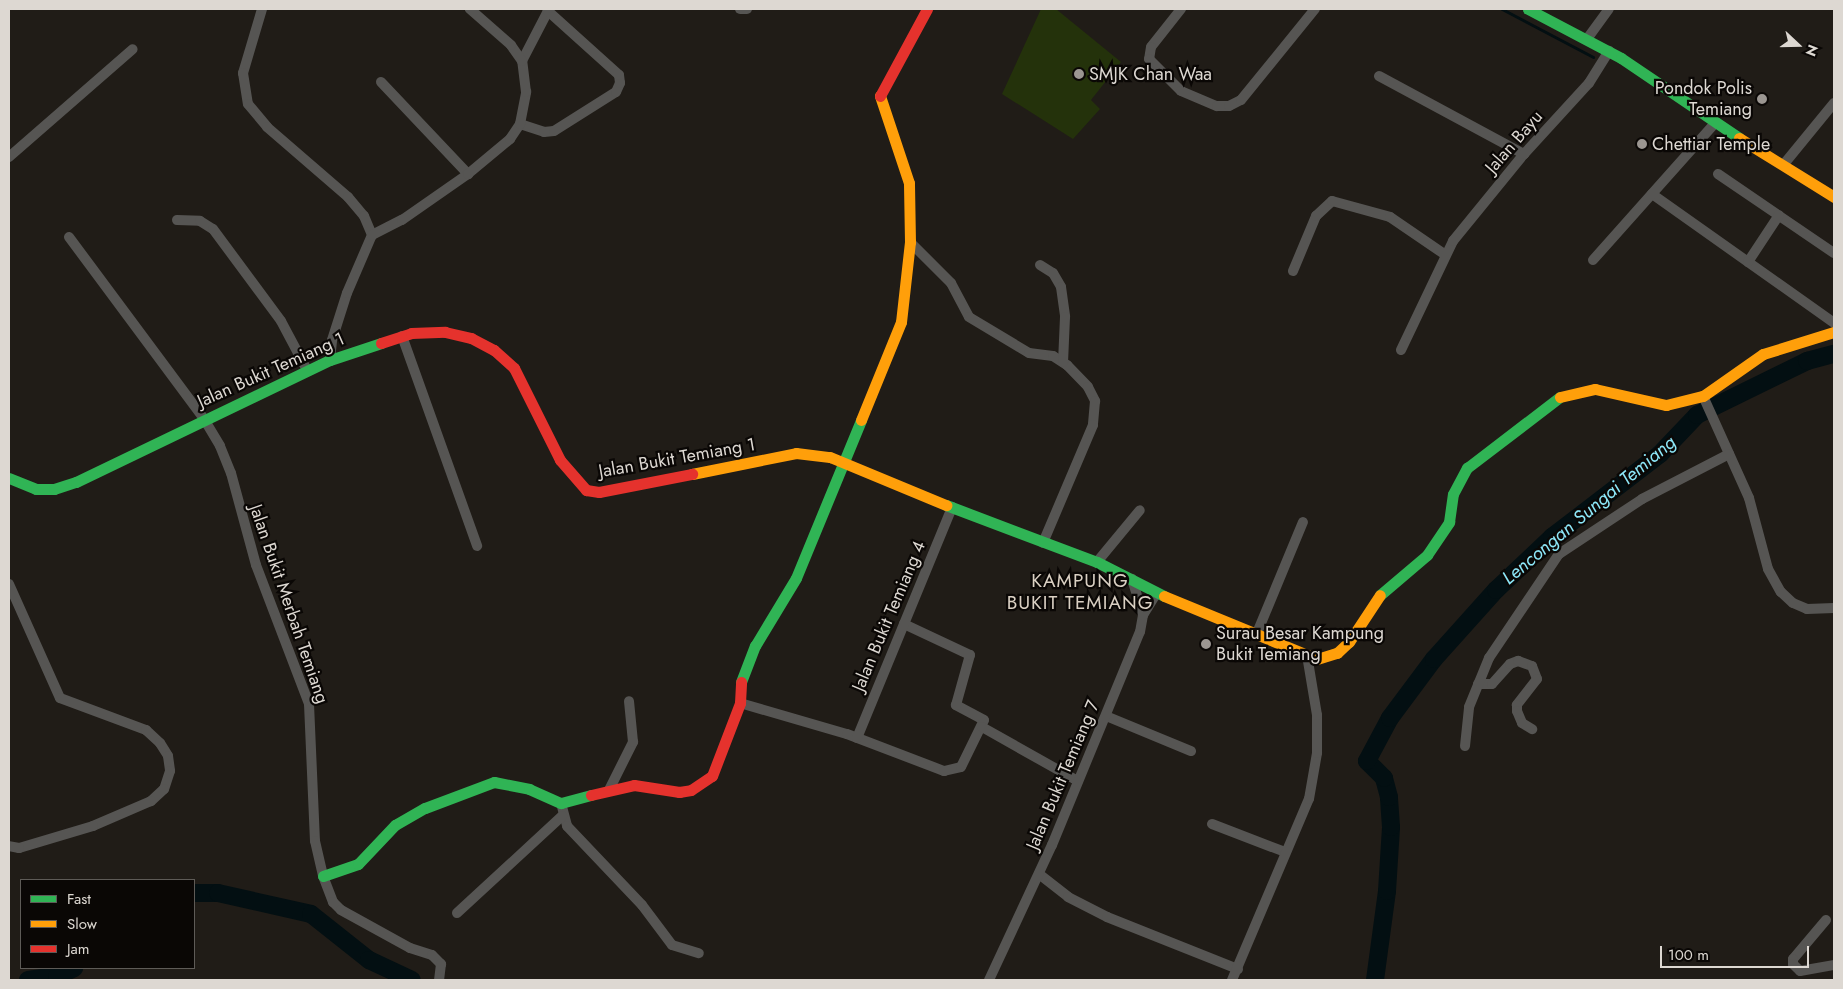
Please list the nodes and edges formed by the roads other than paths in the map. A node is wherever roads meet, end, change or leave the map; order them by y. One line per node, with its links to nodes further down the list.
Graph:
1 (262, 9): 29 (street)
2 (470, 9): 14 (street)
3 (740, 9): 4 (street)
4 (747, 9)
5 (926, 9): 31 (street)
6 (1182, 9): 7 (street)
7 (1315, 9)
8 (1528, 9): 11 (street)
9 (1609, 9): 11 (street)
10 (549, 10): 14 (street); 19 (street)
11 (1587, 39): 13 (street)
12 (132, 48): 21 (street)
13 (1609, 51): 18 (street); 20 (street, Jalan Bayu)
14 (522, 61): 19 (street)
15 (1379, 76): 20 (street)
16 (381, 82): 23 (street)
17 (1834, 103): 22 (street)
18 (1716, 122): 22 (street); 25 (street)
19 (520, 124): 23 (street)
20 (1524, 154): 33 (street, Jalan Bayu)
21 (9, 157)
22 (1784, 164): 26 (street)
23 (468, 174): 29 (street)
24 (1718, 174): 27 (street)
25 (1652, 194): 34 (street); 35 (street)
26 (1834, 197)
27 (1778, 215): 32 (street); 35 (street)
28 (177, 220): 44 (street)
29 (372, 235): 42 (street)
30 (69, 237): 46 (street, Jalan Bukit Merbah Temiang)
31 (910, 242): 43 (street); 48 (street)
32 (1834, 253)
33 (1444, 254): 37 (street); 41 (street, Jalan Bayu)
34 (1593, 260)
35 (1748, 262): 38 (street)
36 (1040, 265): 43 (street)
37 (1293, 271)
38 (1834, 323)
39 (1834, 332): 45 (street)
40 (402, 336): 42 (street, Jalan Bukit Temiang 1); 48 (street, Jalan Bukit Temiang 1); 54 (street)
41 (1401, 350)
42 (330, 360): 44 (street, Jalan Bukit Temiang 1)
43 (1063, 362): 53 (street)
44 (307, 370): 46 (street, Jalan Bukit Temiang 1)
45 (1703, 396): 47 (street); 63 (street, Jalan Bukit Temiang 1)
46 (204, 419): 49 (street, Jalan Bukit Temiang 1); 81 (street, Jalan Bukit Merbah Temiang)
47 (1729, 454): 59 (street); 64 (street)
48 (843, 462): 50 (street, Jalan Bukit Temiang 1); 66 (street)
49 (9, 478)
50 (952, 507): 53 (street, Jalan Bukit Temiang 1); 61 (street, Jalan Bukit Temiang 4)
51 (1140, 510): 55 (street)
52 (1303, 522): 62 (street)
53 (1043, 543): 55 (street, Jalan Bukit Temiang 1)
54 (477, 546)
55 (1097, 562): 56 (street, Jalan Bukit Temiang 1)
56 (1132, 579): 58 (street, Jalan Bukit Temiang 1); 60 (street)
57 (9, 584): 78 (street)
58 (1157, 593): 60 (street); 62 (street, Jalan Bukit Temiang 1)
59 (1834, 608)
60 (1143, 615): 67 (street, Jalan Bukit Temiang 7)
61 (904, 624): 68 (street); 70 (street, Jalan Bukit Temiang 4)
62 (1257, 633): 63 (street, Jalan Bukit Temiang 1)
63 (1307, 655): 79 (street)
64 (1478, 684): 69 (street); 71 (street)
65 (629, 701): 74 (street)
66 (740, 703): 70 (street); 74 (street)
67 (1106, 716): 72 (street); 73 (street, Jalan Bukit Temiang 7)
68 (982, 727): 70 (street); 73 (street)
69 (1532, 728)
70 (856, 738)
71 (1466, 746)
72 (1191, 751)
73 (1078, 781): 80 (street, Jalan Bukit Temiang 7)
74 (608, 790): 75 (street)
75 (561, 803): 76 (street); 81 (street)
76 (562, 816): 82 (street); 84 (street)
77 (1212, 824): 79 (street)
78 (9, 846)
79 (1285, 852): 86 (street)
80 (1039, 874): 86 (street); 88 (street, Jalan Bukit Temiang 7)
81 (323, 876): 87 (street, Jalan Bukit Merbah Temiang)
82 (457, 913)
83 (1826, 920): 85 (street)
84 (698, 954)
85 (1834, 965)
86 (1238, 969): 89 (street)
87 (439, 980)
88 (989, 980)
89 (1232, 980)

